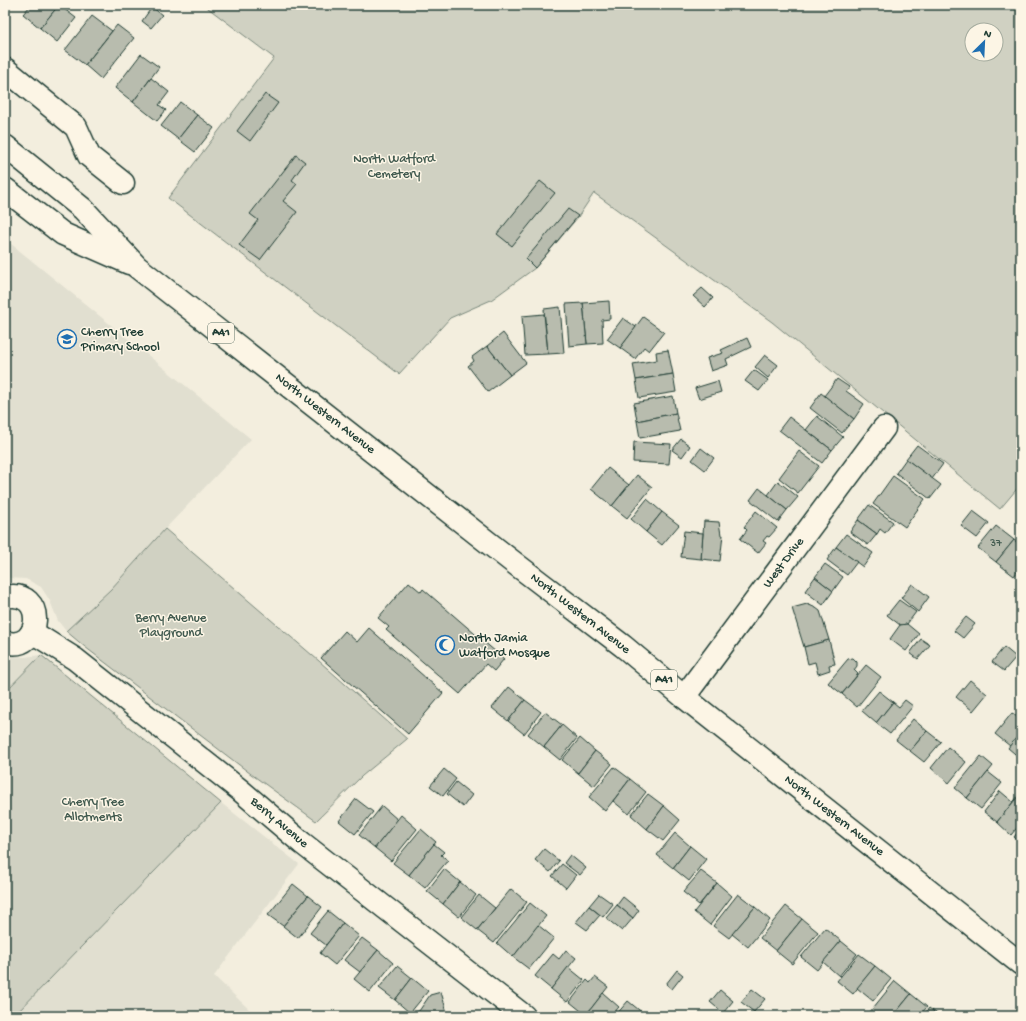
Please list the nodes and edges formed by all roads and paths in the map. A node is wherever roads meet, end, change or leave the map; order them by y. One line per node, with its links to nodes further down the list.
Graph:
1 (5, 69): 3 (main road)
2 (5, 146): 5 (main road, North Western Avenue / A41)
3 (123, 183)
4 (5, 189): 5 (main road, North Western Avenue / A41)
5 (137, 267): 10 (main road, North Western Avenue / A41)
6 (884, 428): 10 (main road, West Drive)
7 (5, 597): 8 (main road)
8 (32, 632): 9 (main road); 12 (main road, Berry Avenue)
9 (5, 642)
10 (684, 697): 11 (main road, North Western Avenue / A41)
11 (1021, 964)
12 (518, 1014)

